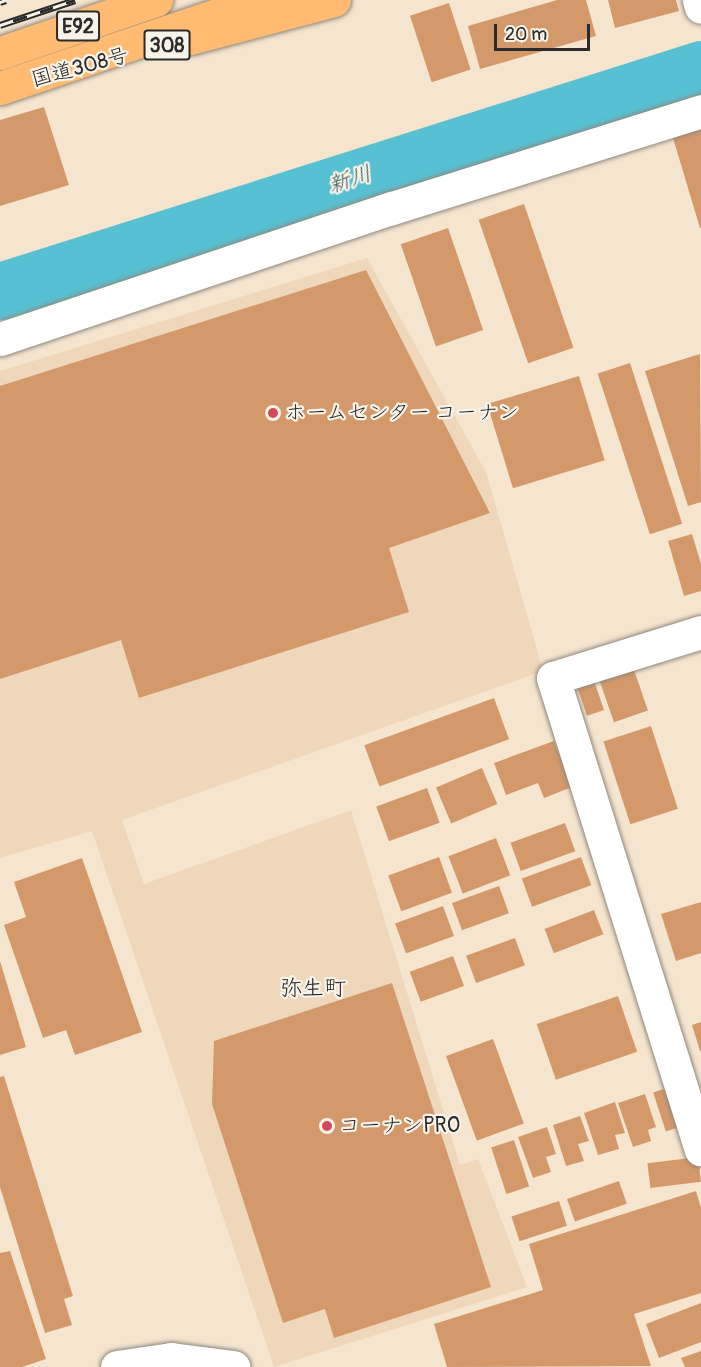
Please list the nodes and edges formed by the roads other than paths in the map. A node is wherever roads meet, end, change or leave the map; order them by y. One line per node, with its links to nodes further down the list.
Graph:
1 (156, 0): 6 (highway, E92)
2 (261, 0): 7 (highway)
3 (333, 0): 7 (highway, 国道308号 / 308)
4 (699, 0): 5 (street)
5 (701, 7)
6 (0, 53)
7 (0, 89)
8 (701, 111): 9 (street)
9 (0, 339)
10 (701, 632): 11 (street)
11 (701, 1149)
12 (117, 1367): 13 (street)
13 (233, 1367)

